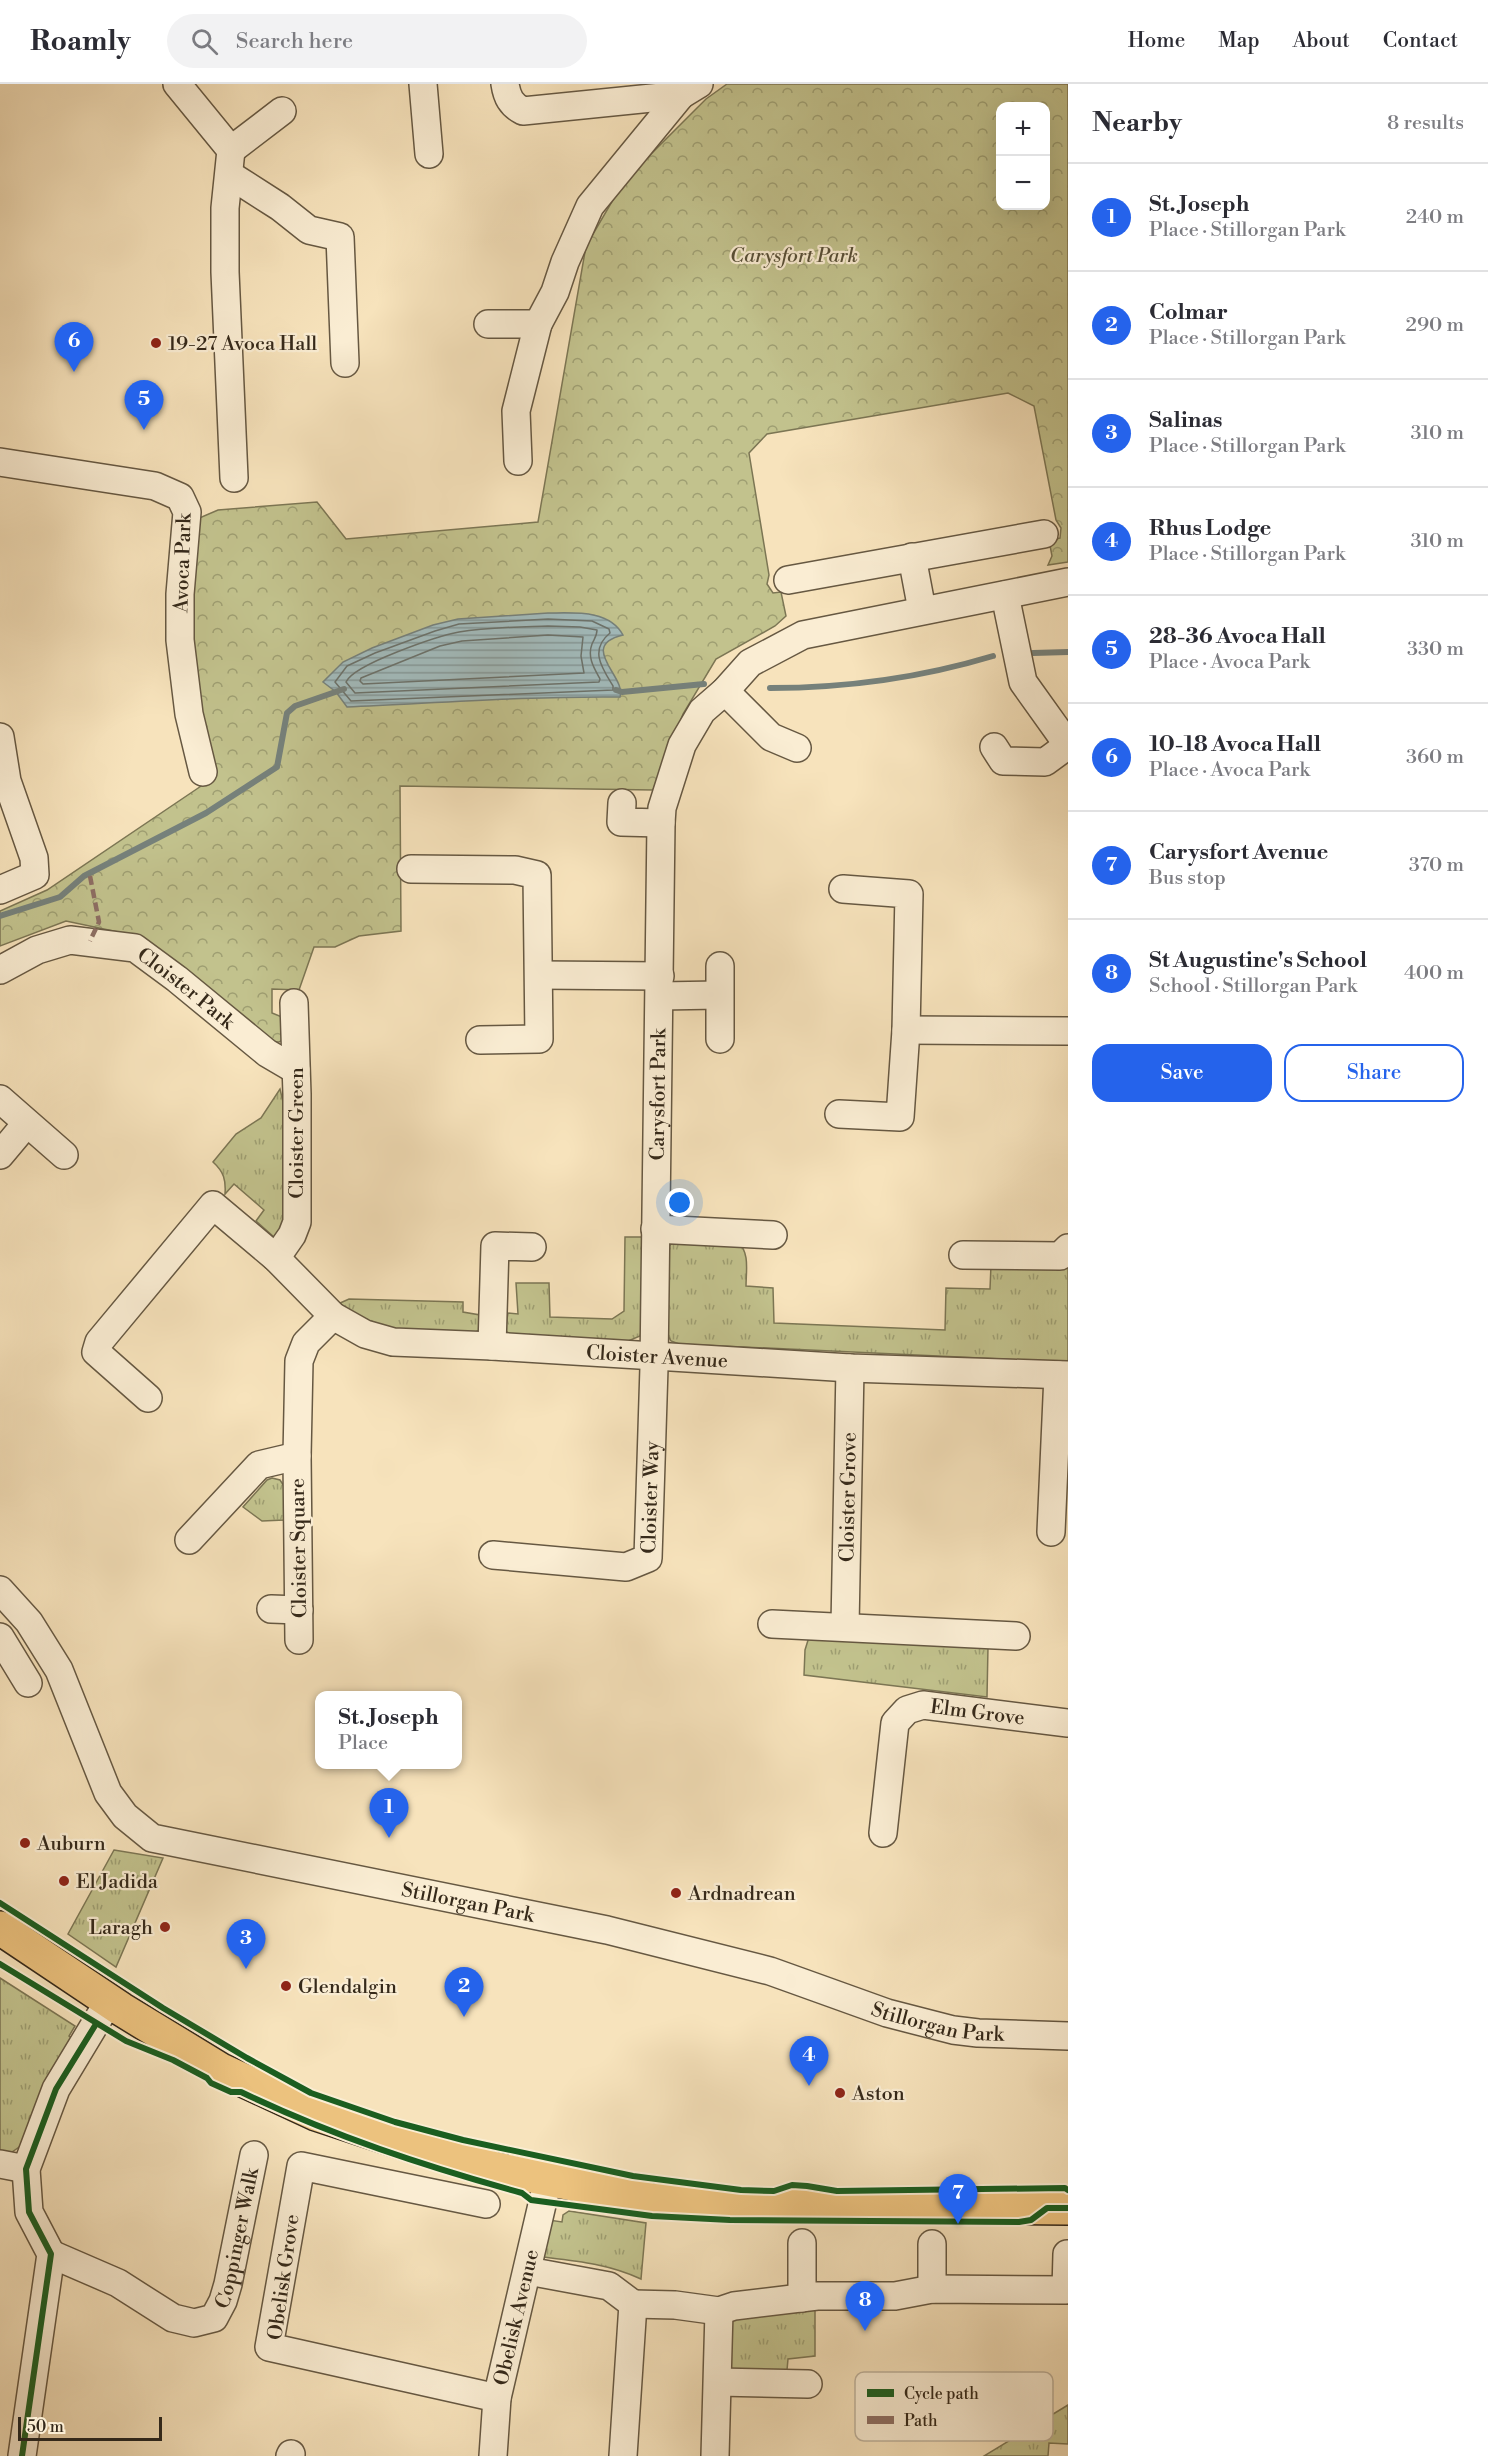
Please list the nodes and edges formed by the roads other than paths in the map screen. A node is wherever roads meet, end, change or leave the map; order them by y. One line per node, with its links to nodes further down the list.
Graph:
1 (177, 84): 7 (street)
2 (423, 84): 6 (street)
3 (504, 84): 4 (street)
4 (690, 90): 9 (street)
5 (282, 111): 7 (street)
6 (429, 154)
7 (230, 162): 10 (street); 13 (street)
8 (488, 324): 9 (street)
9 (538, 324): 11 (street)
10 (345, 363)
11 (518, 461)
12 (1, 470): 25 (street, Avoca Park)
13 (234, 478)
14 (1044, 534): 15 (street)
15 (912, 558): 16 (street); 19 (street)
16 (788, 580)
17 (1068, 582): 18 (street, Carysfort Park)
18 (1005, 595): 19 (street, Carysfort Park); 22 (street)
19 (922, 610): 20 (street, Carysfort Park)
20 (725, 691): 24 (street); 27 (street, Carysfort Park)
21 (0, 737): 30 (street)
22 (1068, 745): 23 (street)
23 (994, 747)
24 (797, 748)
25 (203, 772)
26 (621, 823): 27 (street)
27 (661, 823): 34 (street, Carysfort Park)
28 (411, 869): 33 (street)
29 (843, 889): 37 (street)
30 (0, 890)
31 (720, 966): 35 (street)
32 (0, 970): 41 (street, Cloister Park)
33 (539, 975): 34 (street); 40 (street)
34 (660, 986): 35 (street); 47 (street, Carysfort Park)
35 (719, 995): 39 (street)
36 (294, 1003): 41 (street, Cloister Green)
37 (906, 1030): 38 (street); 43 (street)
38 (1068, 1031)
39 (720, 1039)
40 (480, 1040)
41 (296, 1070): 52 (street, Cloister Green)
42 (0, 1099): 44 (street)
43 (839, 1114)
44 (26, 1124): 45 (street); 46 (street)
45 (0, 1155)
46 (64, 1155)
47 (655, 1229): 48 (street); 55 (street, Carysfort Park)
48 (773, 1235)
49 (532, 1247): 54 (street)
50 (1068, 1248): 51 (street)
51 (963, 1255)
52 (276, 1258): 53 (street, Cloister Avenue); 58 (street)
53 (333, 1316): 54 (street, Cloister Avenue); 59 (street, Cloister Square)
54 (492, 1346): 55 (street, Cloister Avenue)
55 (654, 1355): 56 (street, Cloister Avenue); 63 (street, Cloister Way)
56 (850, 1368): 57 (street, Cloister Avenue); 68 (street, Cloister Grove)
57 (1063, 1375): 60 (street)
58 (148, 1398)
59 (297, 1456): 62 (street, Cloister Square); 66 (street, Cloister Square)
60 (1060, 1496): 61 (street)
61 (1051, 1532)
62 (189, 1540)
63 (493, 1555)
64 (0, 1590): 77 (street, Stillorgan Park)
65 (272, 1609): 66 (street)
66 (299, 1610): 71 (street, Cloister Square)
67 (772, 1624): 68 (street)
68 (845, 1626): 69 (street)
69 (1016, 1636)
70 (0, 1637): 72 (street)
71 (299, 1640)
72 (28, 1683)
73 (1068, 1723): 74 (street, Elm Grove)
74 (883, 1833)
75 (0, 1928): 76 (main road)
76 (109, 2001): 80 (street); 81 (main road)
77 (1068, 2036)
78 (254, 2155): 86 (street, Coppinger Walk)
79 (0, 2164): 80 (street)
80 (26, 2169): 86 (street)
81 (548, 2179): 83 (main road); 88 (street, Obelisk Avenue)
82 (486, 2204): 95 (street, Obelisk Grove)
83 (1068, 2208)
84 (802, 2242): 90 (street)
85 (932, 2244): 89 (street)
86 (51, 2254): 96 (street)
87 (1066, 2254): 89 (street)
88 (528, 2271): 91 (street); 95 (street, Obelisk Avenue)
89 (932, 2289): 90 (street)
90 (802, 2298): 92 (street)
91 (633, 2304): 92 (street); 98 (street)
92 (719, 2311): 93 (street)
93 (718, 2382): 94 (street); 99 (street)
94 (808, 2384)
95 (497, 2398): 97 (street, Obelisk Avenue)
96 (22, 2456)
97 (493, 2456)
98 (622, 2456)
99 (715, 2456)

